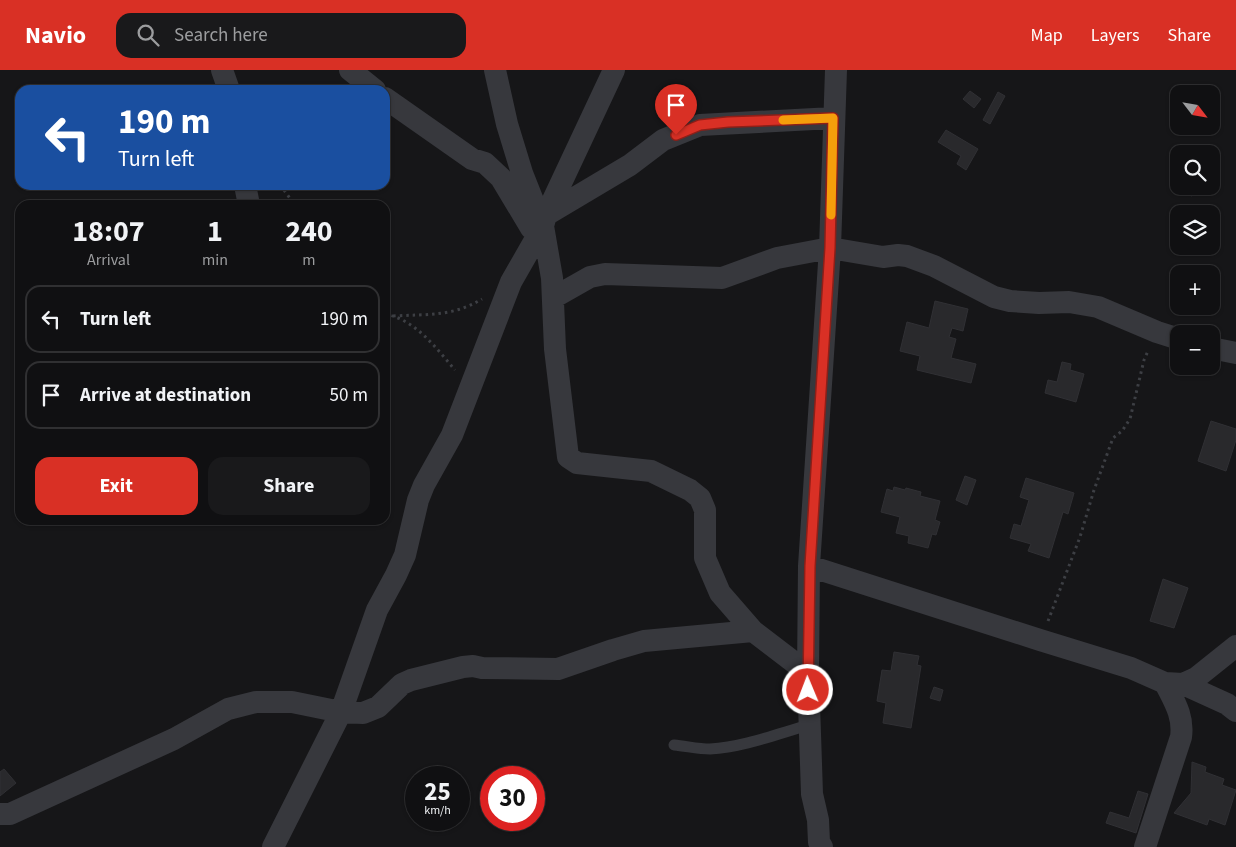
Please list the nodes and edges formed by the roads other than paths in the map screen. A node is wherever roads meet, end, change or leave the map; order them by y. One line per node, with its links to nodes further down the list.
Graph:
1 (222, 70): 6 (street)
2 (350, 70): 7 (street)
3 (495, 70): 10 (street)
4 (614, 70): 10 (street)
5 (836, 70): 9 (street)
6 (227, 85)
7 (369, 85)
8 (390, 102): 10 (street)
9 (833, 118): 10 (street); 11 (street)
10 (542, 226): 12 (street); 22 (street)
11 (830, 248): 12 (street); 13 (street); 16 (street)
12 (553, 298): 17 (street)
13 (1170, 336)
14 (1220, 350): 15 (street)
15 (1236, 353)
16 (810, 566): 19 (street); 20 (street)
17 (753, 631): 19 (street); 22 (street)
18 (1236, 646): 20 (street)
19 (808, 673): 23 (street)
20 (1174, 684): 21 (street); 28 (street)
21 (1236, 711)
22 (341, 712): 25 (street); 27 (street)
23 (809, 724): 24 (lane); 26 (street)
24 (674, 745)
25 (0, 814)
26 (820, 845)
27 (273, 847)
28 (1145, 847)

